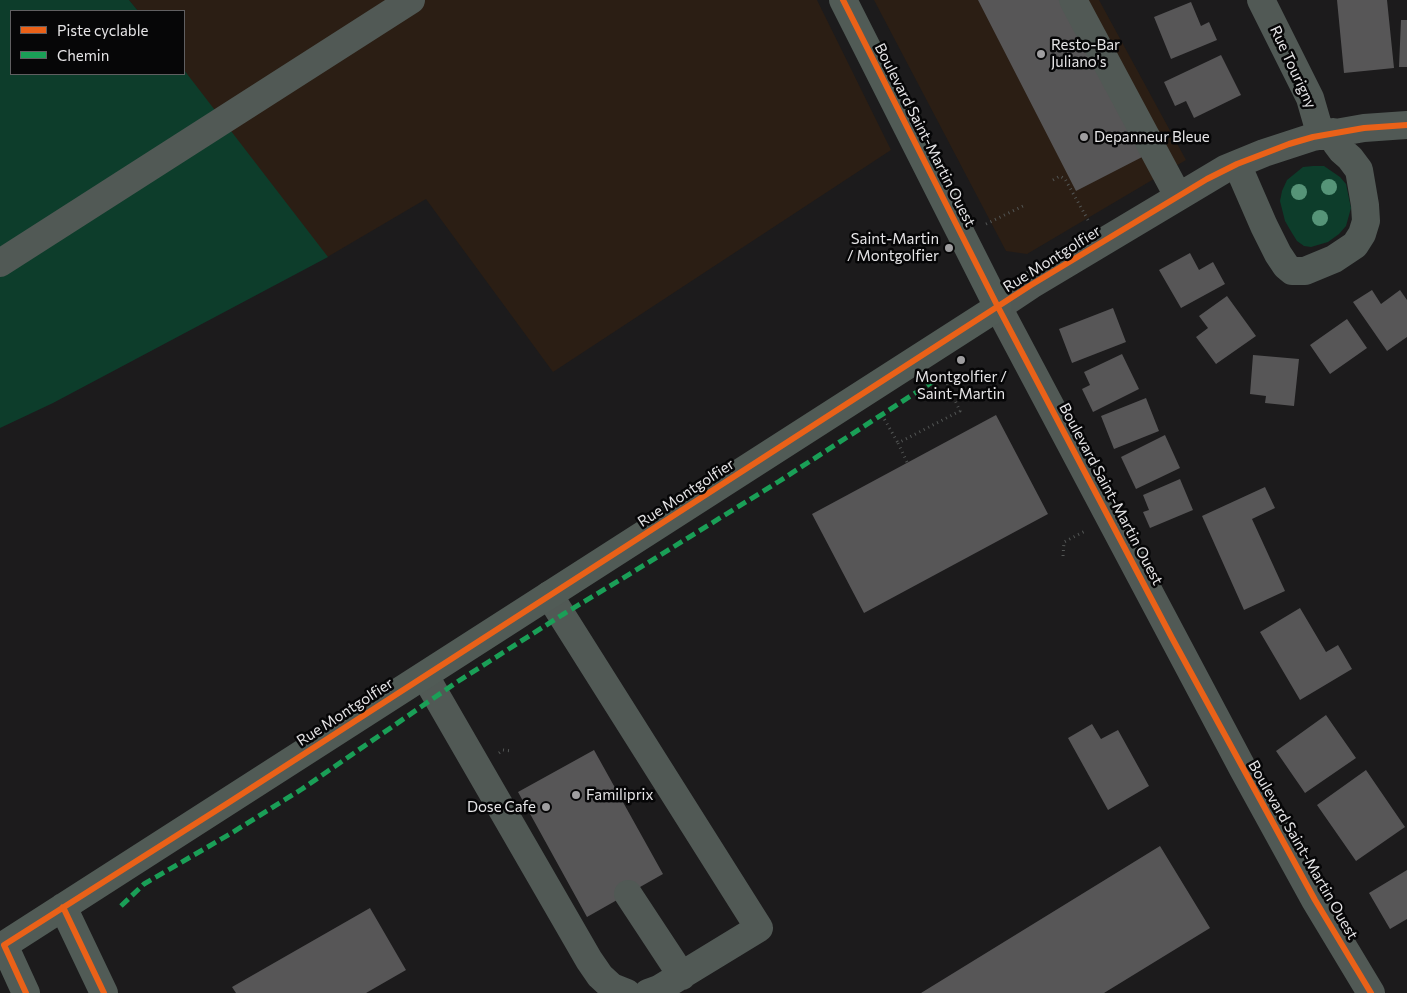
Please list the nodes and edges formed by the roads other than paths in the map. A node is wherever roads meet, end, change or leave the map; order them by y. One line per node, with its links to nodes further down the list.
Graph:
1 (410, 0): 9 (street)
2 (843, 0): 10 (main road, Boulevard Saint-Martin Ouest)
3 (1073, 0): 8 (street)
4 (1261, 0): 6 (street, Rue Tourigny)
5 (1407, 125): 6 (street, Rue Montgolfier)
6 (1327, 134): 7 (street, Rue Montgolfier); 7 (street)
7 (1237, 164): 8 (street, Rue Montgolfier)
8 (1178, 196): 10 (street, Rue Montgolfier)
9 (0, 263)
10 (998, 307): 11 (main road, Rue Montgolfier); 21 (street, Boulevard Saint-Martin Ouest)
11 (550, 595): 12 (main road, Rue Montgolfier); 16 (street)
12 (425, 676): 14 (main road, Rue Montgolfier); 19 (street)
13 (628, 894): 16 (street)
14 (63, 907): 15 (main road, Rue Montgolfier); 18 (main road)
15 (2, 946): 17 (main road)
16 (682, 976): 20 (street)
17 (26, 993)
18 (104, 993)
19 (627, 993)
20 (648, 993)
21 (1370, 993)

